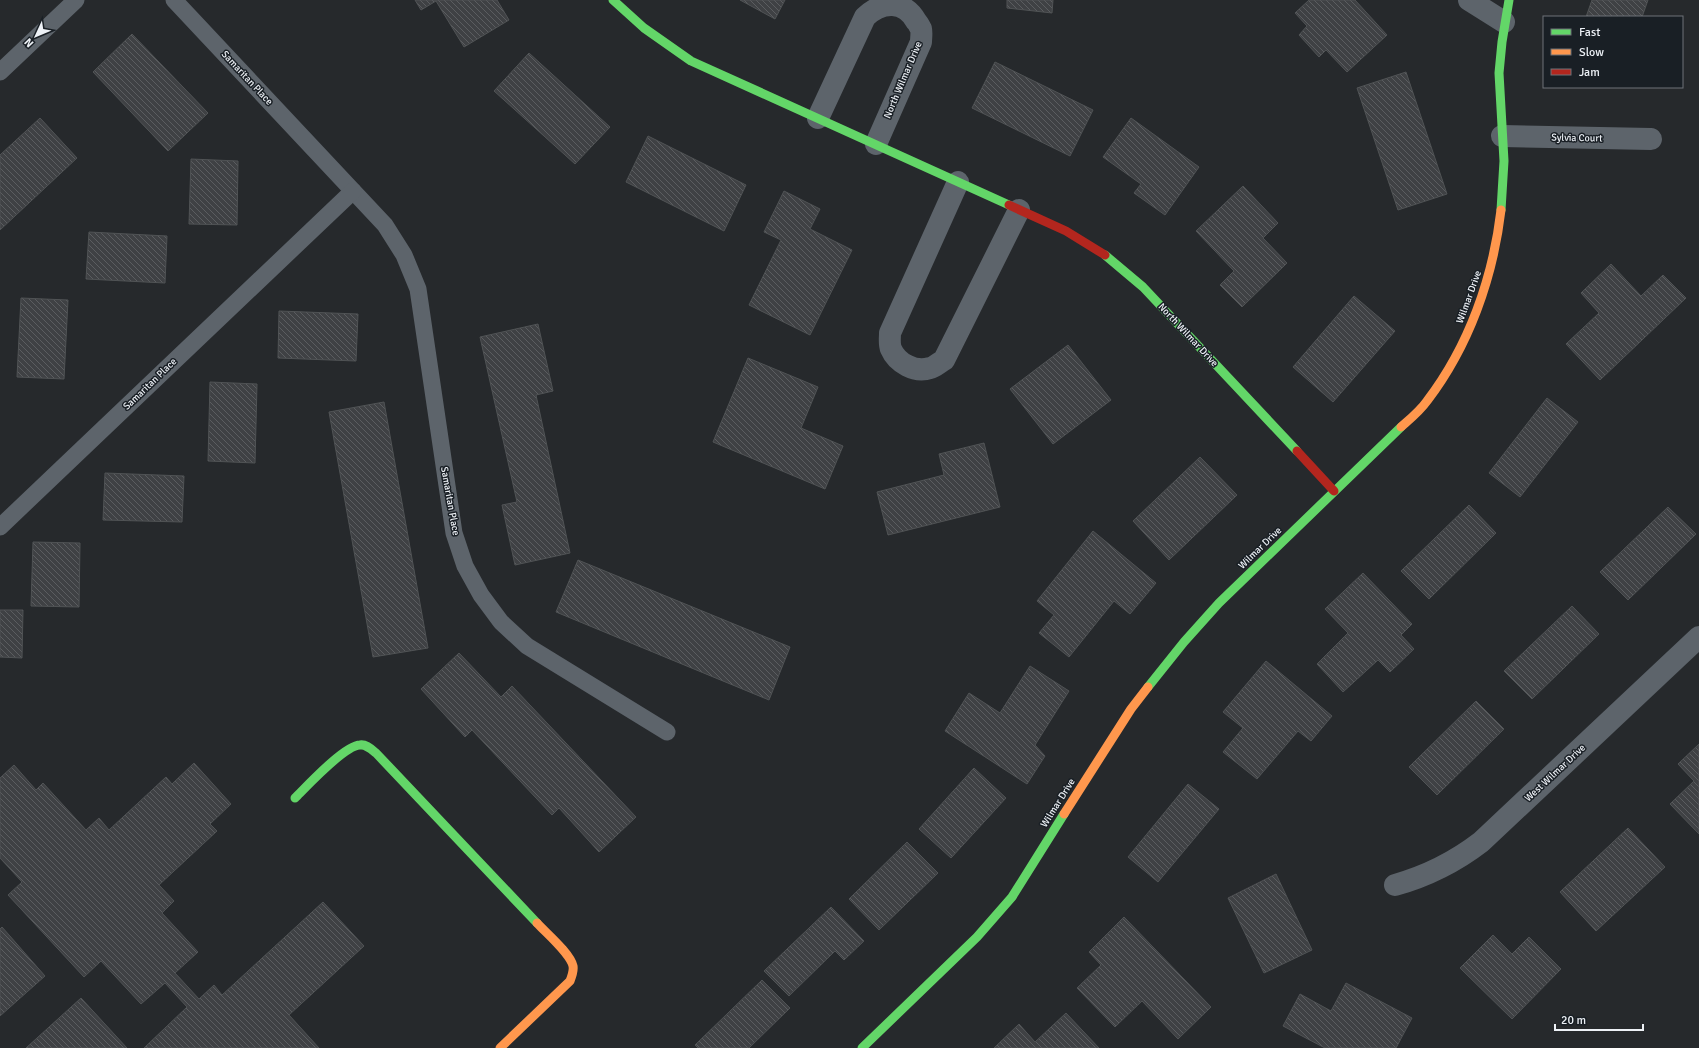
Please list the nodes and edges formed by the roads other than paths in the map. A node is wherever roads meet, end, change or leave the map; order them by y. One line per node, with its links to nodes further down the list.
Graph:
1 (76, 0): 7 (lane)
2 (174, 0): 13 (lane, Samaritan Place)
3 (613, 0): 8 (street, North Wilmar Drive)
4 (1469, 0): 6 (street)
5 (1509, 0): 6 (street, Wilmar Drive)
6 (1504, 22): 9 (street, Wilmar Drive)
7 (0, 72)
8 (818, 118): 11 (street, North Wilmar Drive); 11 (street, North Wilmar Drive)
9 (1502, 136): 10 (street, Sylvia Court); 15 (street, Wilmar Drive)
10 (1651, 139)
11 (876, 144): 12 (street, North Wilmar Drive)
12 (958, 182): 14 (street, North Wilmar Drive); 14 (street)
13 (353, 191): 16 (lane, Samaritan Place); 18 (lane, Samaritan Place)
14 (1019, 210): 15 (street, North Wilmar Drive)
15 (1334, 491): 22 (street, Wilmar Drive)
16 (0, 527)
17 (1699, 637): 20 (street, West Wilmar Drive)
18 (667, 732)
19 (295, 798): 21 (street)
20 (1395, 885)
21 (500, 1048)
22 (862, 1048)

